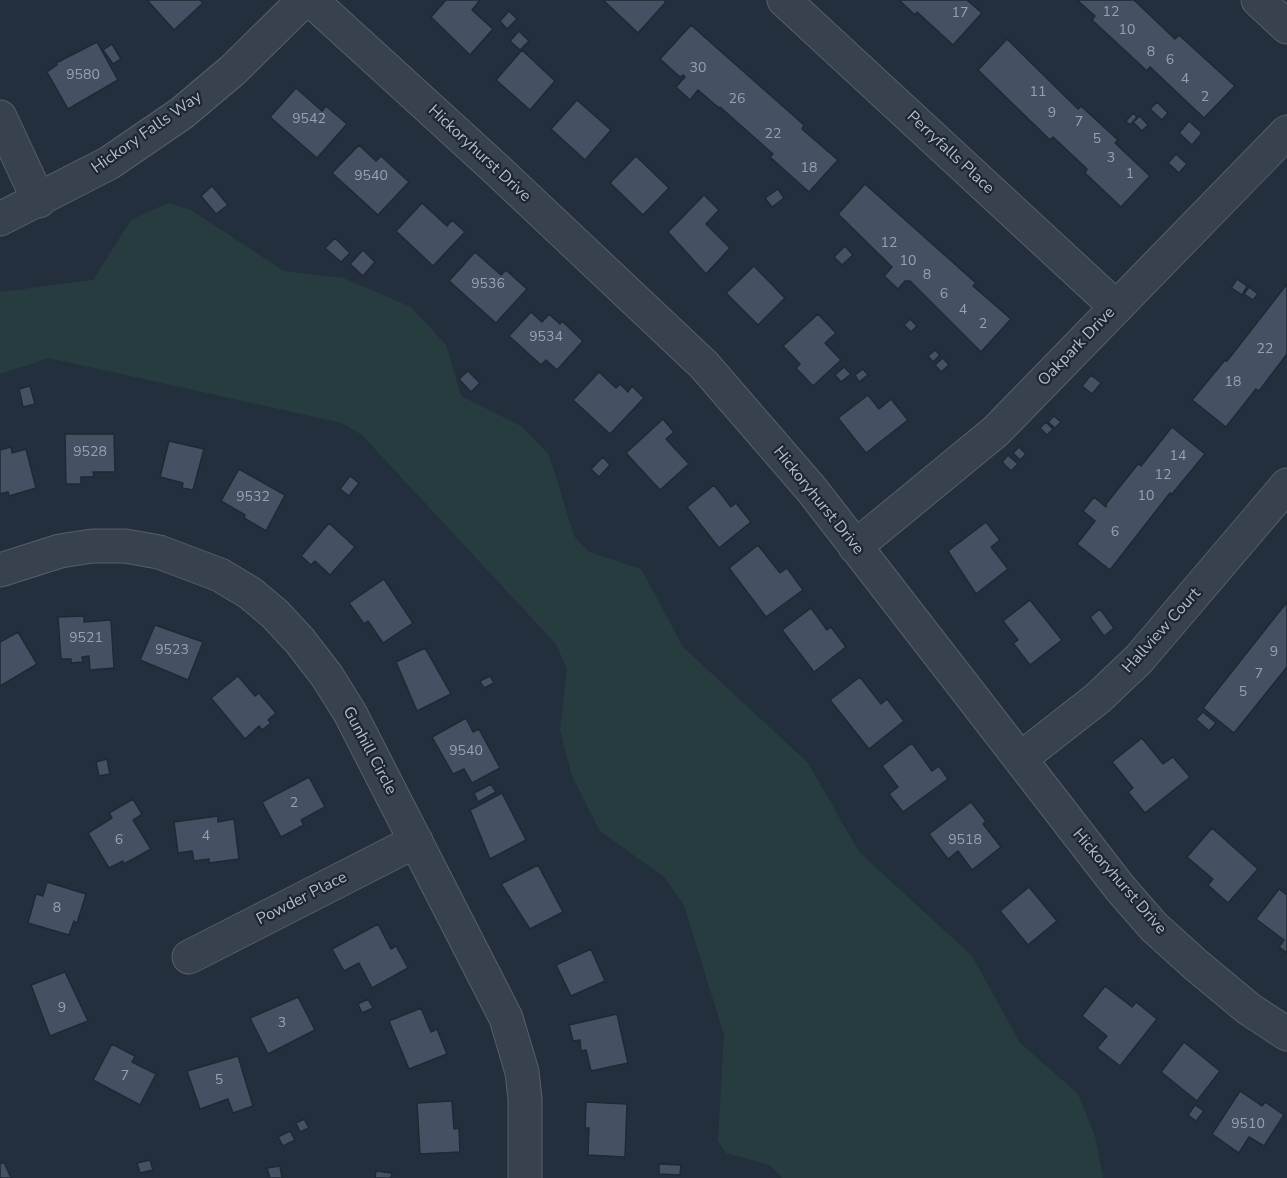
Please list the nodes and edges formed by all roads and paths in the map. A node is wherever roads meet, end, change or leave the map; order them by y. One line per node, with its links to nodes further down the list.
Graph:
1 (304, 0): 8 (street, Hickory Falls Way)
2 (311, 0): 12 (street, Hickoryhurst Drive)
3 (784, 0): 10 (street, Perryfalls Place)
4 (1258, 0): 5 (street)
5 (1287, 27)
6 (0, 117): 8 (street)
7 (1287, 132): 10 (street, Oakpark Drive)
8 (39, 201): 9 (street, Hickory Falls Way)
9 (0, 219)
10 (1116, 307): 12 (street, Oakpark Drive)
11 (1287, 485): 14 (street, Hallview Court)
12 (855, 547): 14 (street, Hickoryhurst Drive)
13 (0, 570): 15 (street, Gunhill Circle)
14 (1020, 759): 17 (street, Hickoryhurst Drive)
15 (416, 841): 16 (street, Powder Place); 18 (street, Gunhill Circle)
16 (189, 957)
17 (1287, 1034)
18 (525, 1178)

